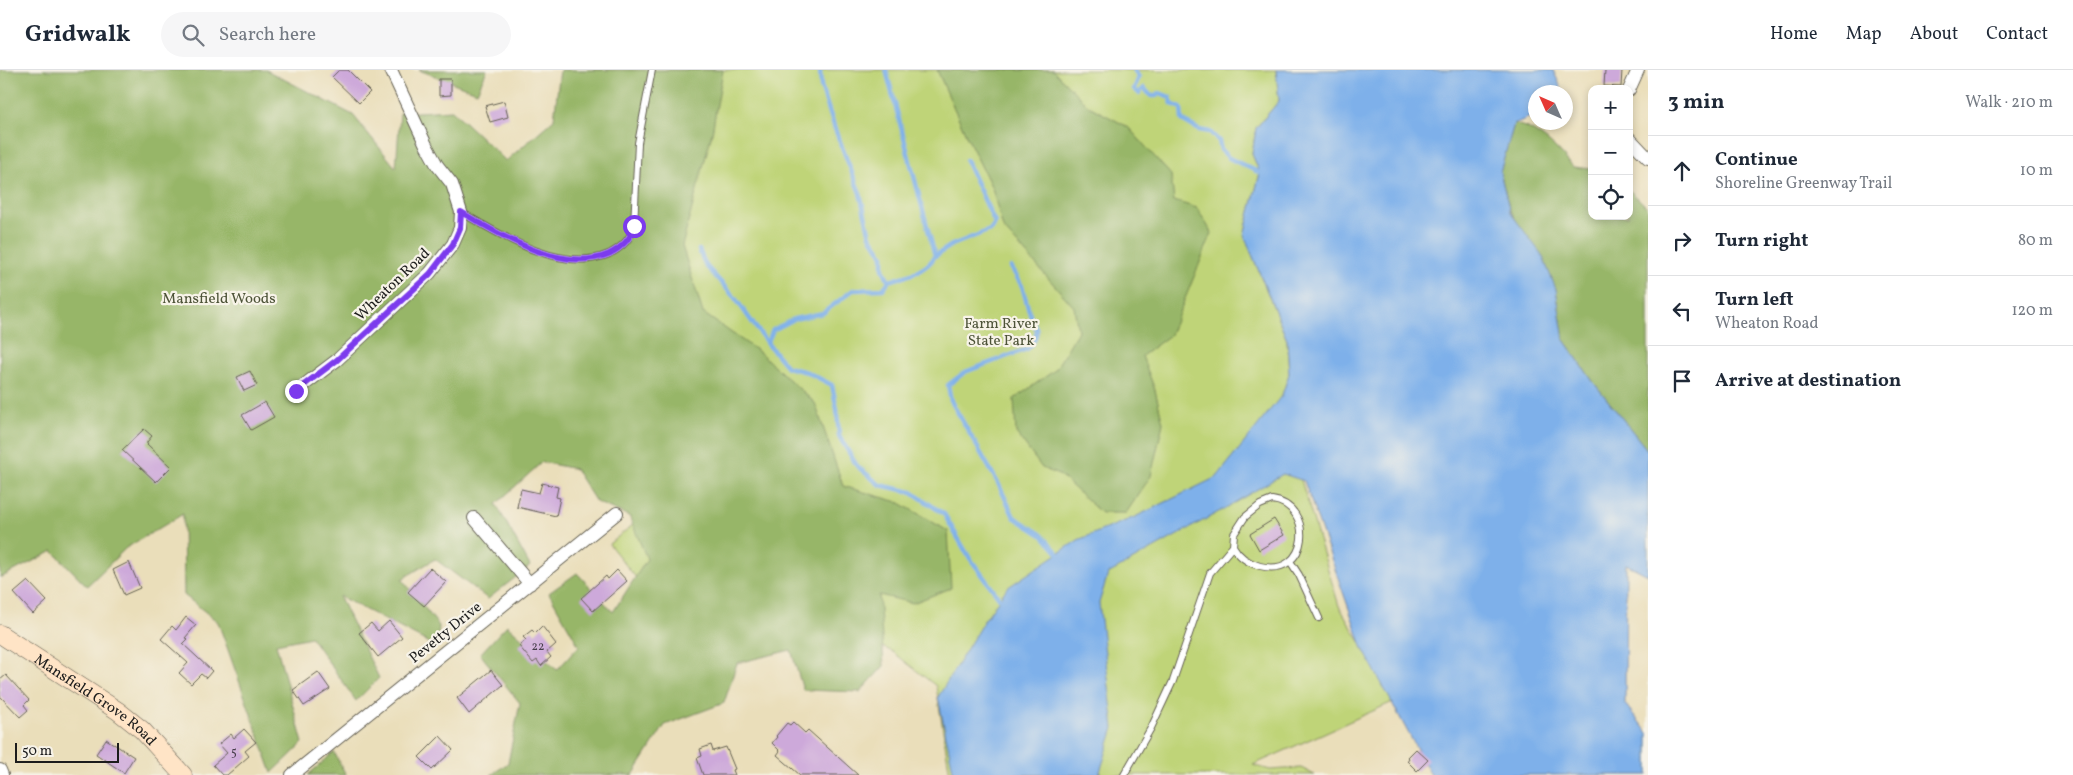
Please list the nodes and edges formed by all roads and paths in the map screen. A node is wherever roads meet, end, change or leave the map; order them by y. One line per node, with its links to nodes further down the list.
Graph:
1 (391, 70): 7 (street, Wheaton Road)
2 (652, 70): 7 (lane)
3 (1638, 70): 4 (street)
4 (1631, 85)
5 (1633, 142): 6 (street)
6 (1648, 158)
7 (461, 212): 8 (street, Wheaton Road)
8 (296, 391)
9 (617, 513): 13 (street, Pevetty Drive)
10 (474, 518): 13 (street)
11 (1233, 546): 12 (lane); 12 (lane); 20 (lane)
12 (1290, 561): 14 (lane)
13 (530, 584): 19 (street, Pevetty Drive)
14 (1319, 618)
15 (0, 634): 18 (street, Mansfield Grove Road)
16 (0, 770): 17 (street)
17 (2, 775)
18 (183, 775)
19 (292, 775)
20 (1124, 775)

